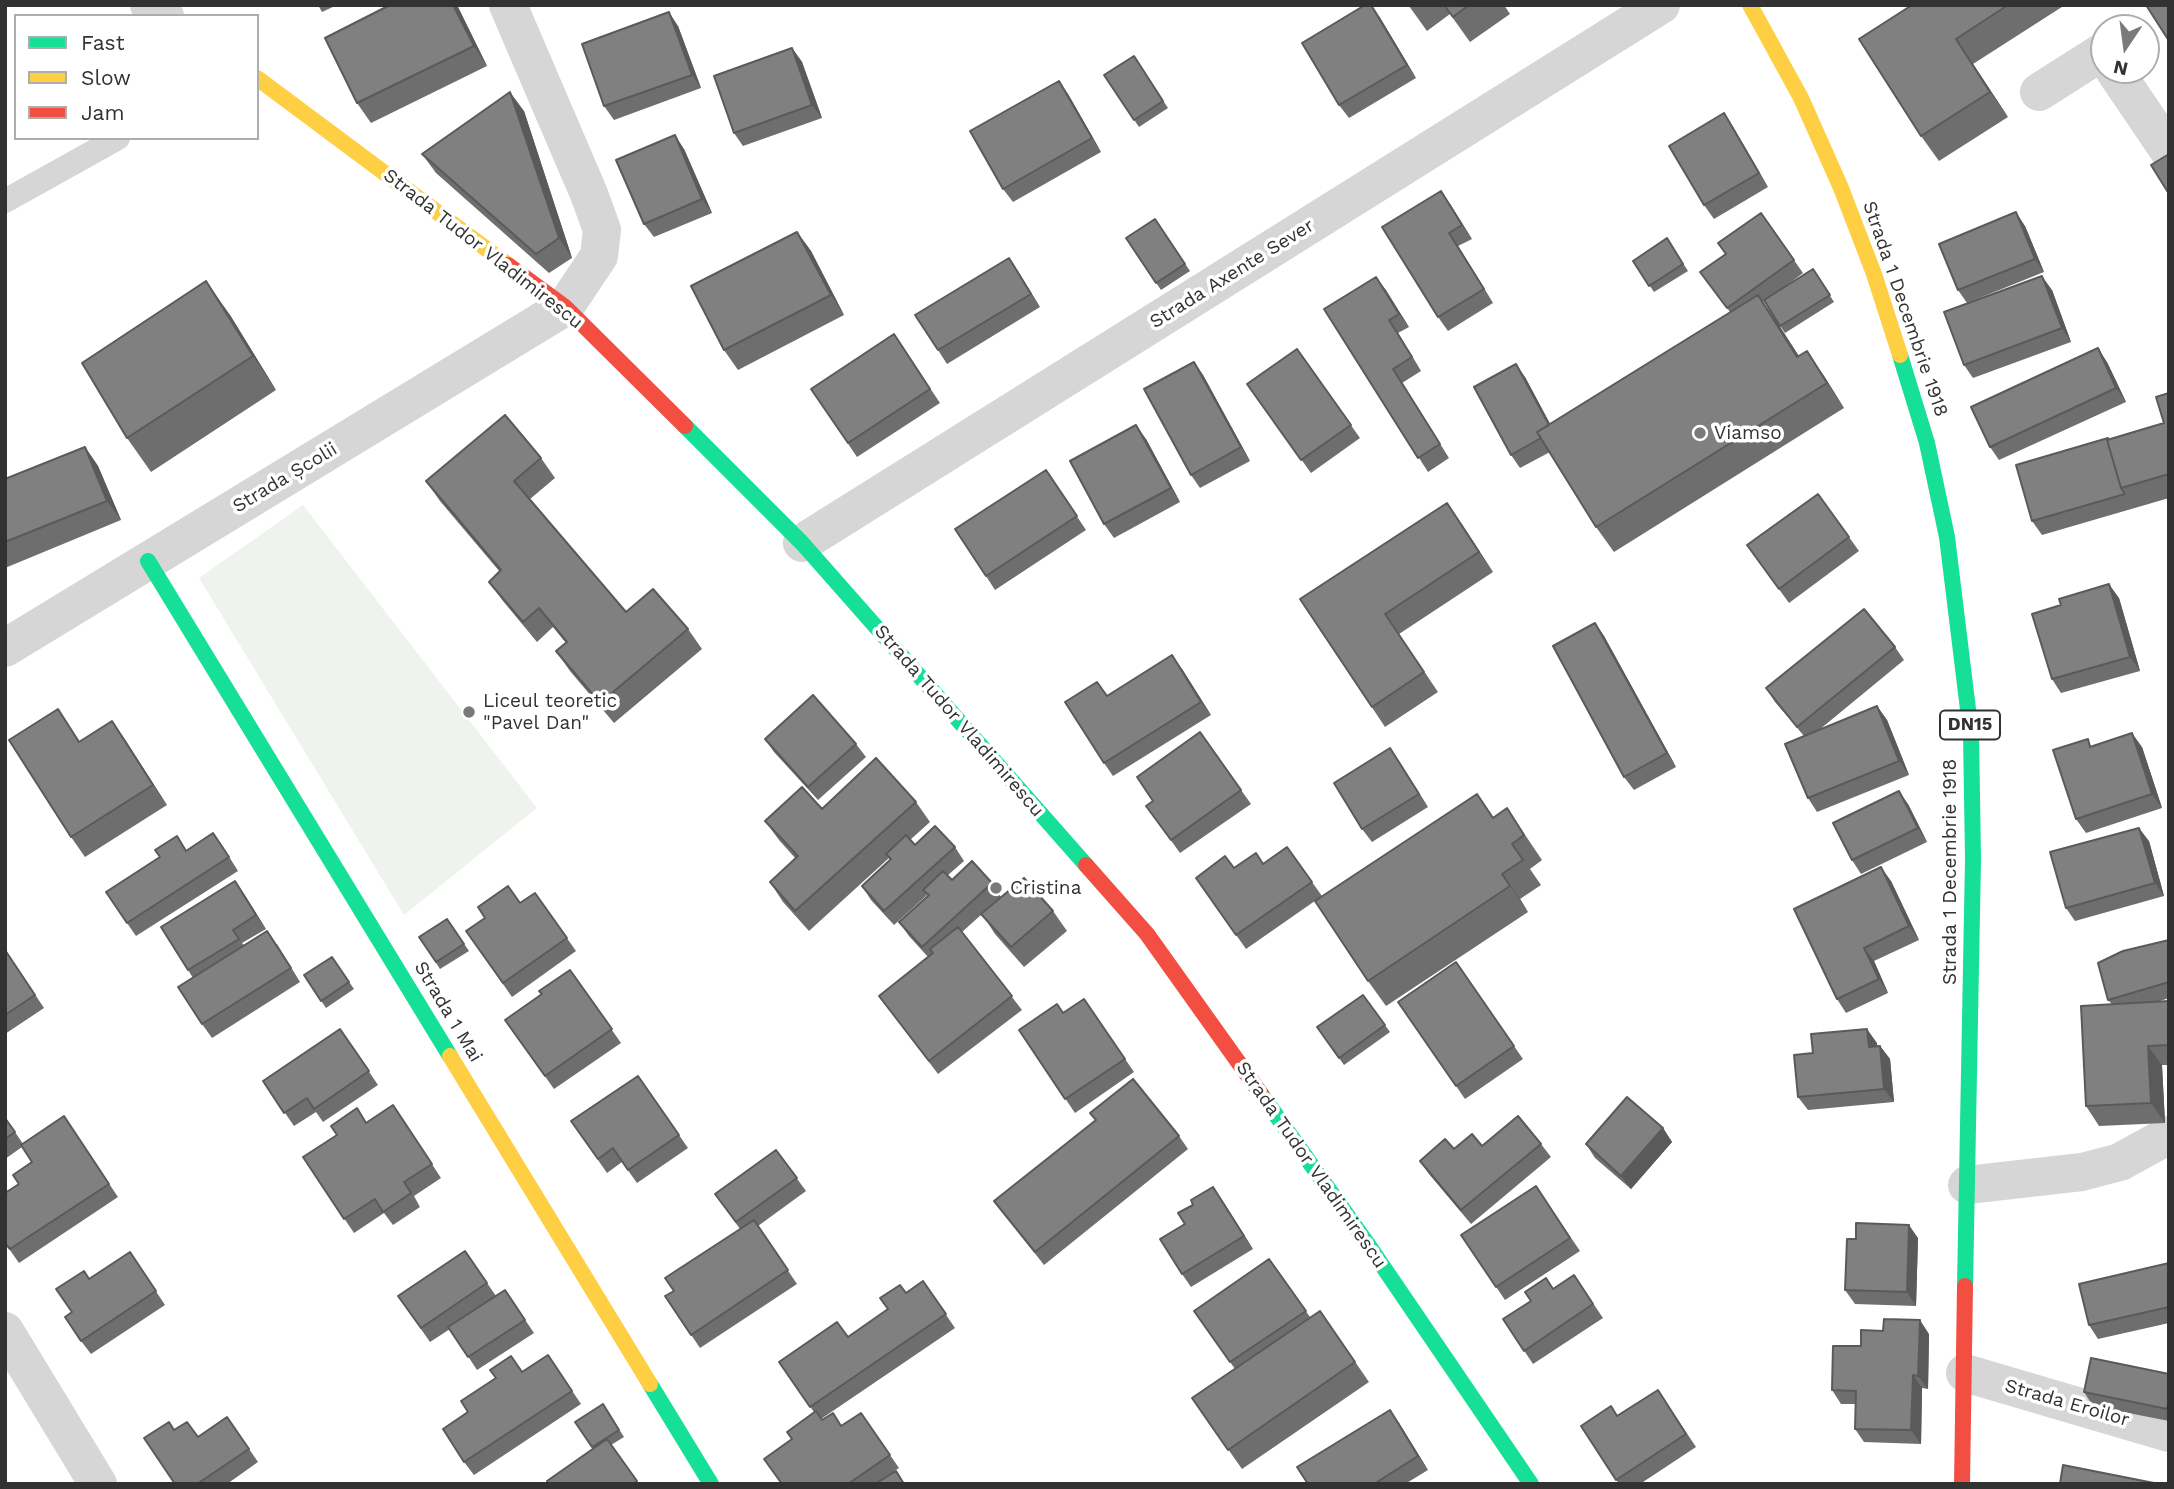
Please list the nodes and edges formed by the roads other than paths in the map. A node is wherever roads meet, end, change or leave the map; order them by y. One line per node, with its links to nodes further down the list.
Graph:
1 (508, 5): 11 (street)
2 (1661, 5): 12 (street, Strada Axente Sever)
3 (1760, 12): 16 (street, Strada 1 Decembrie 1918 / DN15)
4 (2090, 60): 7 (street)
5 (259, 79): 11 (street, Strada Tudor Vladimirescu)
6 (2124, 84): 9 (street)
7 (2039, 92)
8 (113, 140): 10 (lane)
9 (2169, 151)
10 (5, 201)
11 (565, 307): 12 (street, Strada Tudor Vladimirescu); 13 (street, Strada Școlii)
12 (802, 543): 22 (street, Strada Tudor Vladimirescu)
13 (148, 561): 14 (street, Strada Școlii); 21 (street, Strada 1 Mai)
14 (5, 648)
15 (2169, 1135): 16 (street)
16 (1967, 1185): 18 (street, Strada 1 Decembrie 1918 / DN15)
17 (5, 1331): 20 (street)
18 (1965, 1373): 19 (street, Strada Eroilor); 23 (street, Strada 1 Decembrie 1918 / DN15)
19 (2169, 1433)
20 (98, 1484)
21 (711, 1484)
22 (1531, 1484)
23 (1962, 1484)

